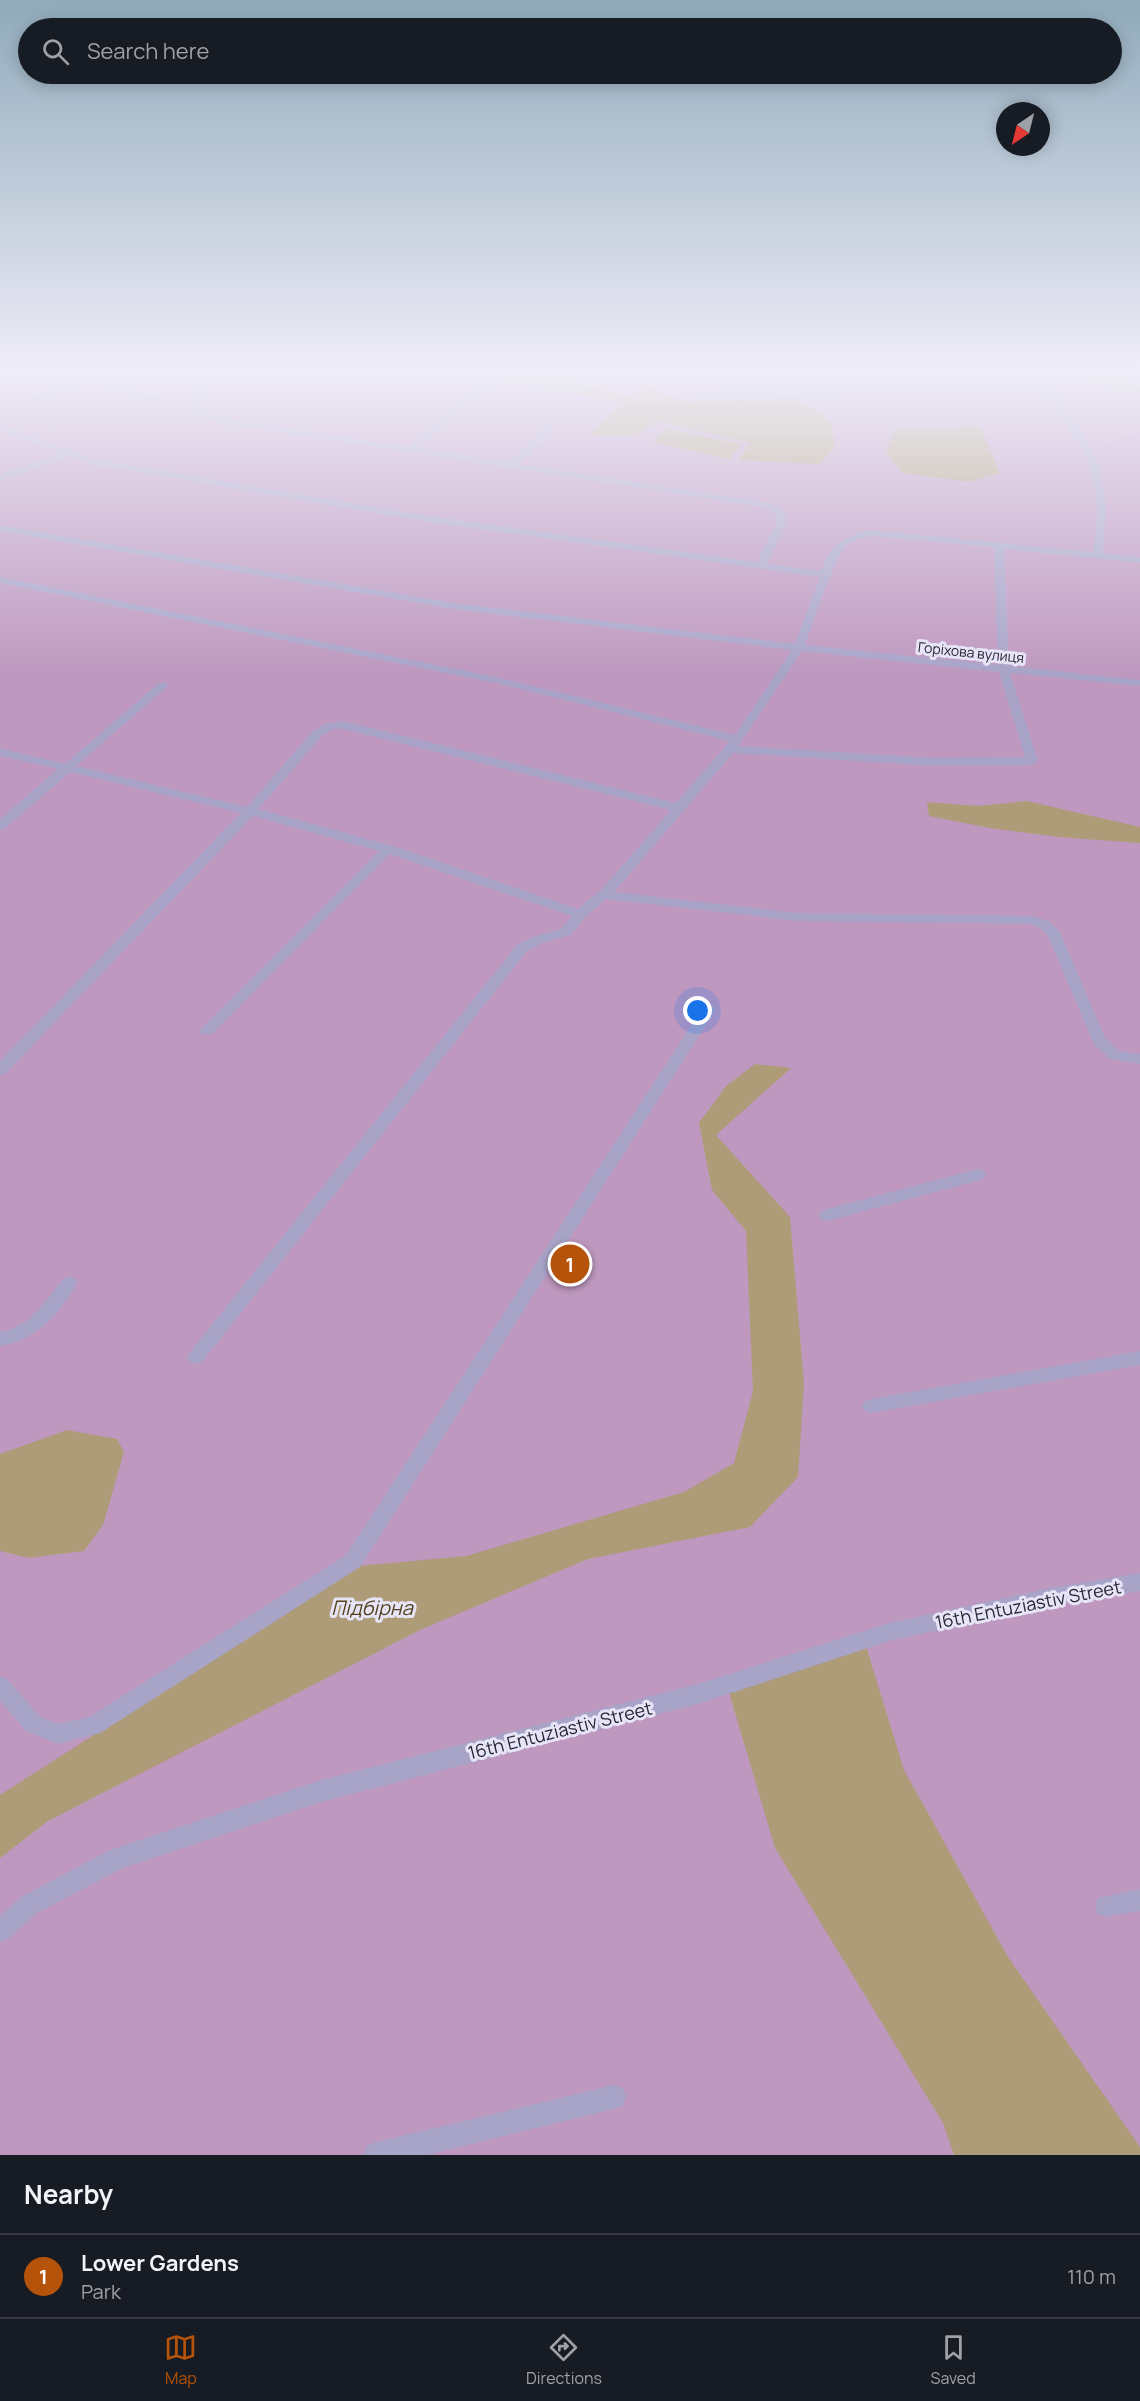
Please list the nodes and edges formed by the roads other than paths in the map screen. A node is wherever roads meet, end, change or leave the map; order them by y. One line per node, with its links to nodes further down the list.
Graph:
1 (163, 474): 8 (street)
2 (573, 474): 8 (street)
3 (1095, 474): 6 (street)
4 (0, 528): 11 (street, Горіхова вулиця)
5 (999, 546): 6 (street); 9 (street); 12 (street)
6 (1097, 557): 7 (street)
7 (1140, 560)
8 (761, 565): 9 (street)
9 (826, 575): 11 (street)
10 (0, 580): 15 (street)
11 (799, 647): 12 (street, Горіхова вулиця); 15 (street)
12 (1004, 670): 13 (street, Горіхова вулиця); 15 (street)
13 (1140, 683)
14 (163, 685): 17 (street)
15 (734, 744): 18 (street)
16 (0, 752): 17 (street)
17 (68, 768): 19 (street); 20 (street)
18 (680, 808): 19 (street); 22 (street)
19 (250, 811): 21 (street); 27 (street)
20 (0, 826)
21 (388, 849): 23 (street); 25 (street)
22 (604, 895): 23 (street); 26 (street)
23 (580, 914): 32 (street)
24 (709, 1009): 36 (street)
25 (207, 1031)
26 (1140, 1059)
27 (0, 1070)
28 (978, 1175): 29 (street)
29 (827, 1215)
30 (69, 1283): 31 (street)
31 (0, 1339)
32 (196, 1357)
33 (1140, 1358): 34 (street)
34 (871, 1406)
35 (1140, 1582): 39 (street, 16th Entuziastiv Street)
36 (0, 1686)
37 (1140, 1900): 38 (street)
38 (1106, 1906)
39 (0, 1931)
40 (614, 2097): 41 (street)
41 (376, 2155)

